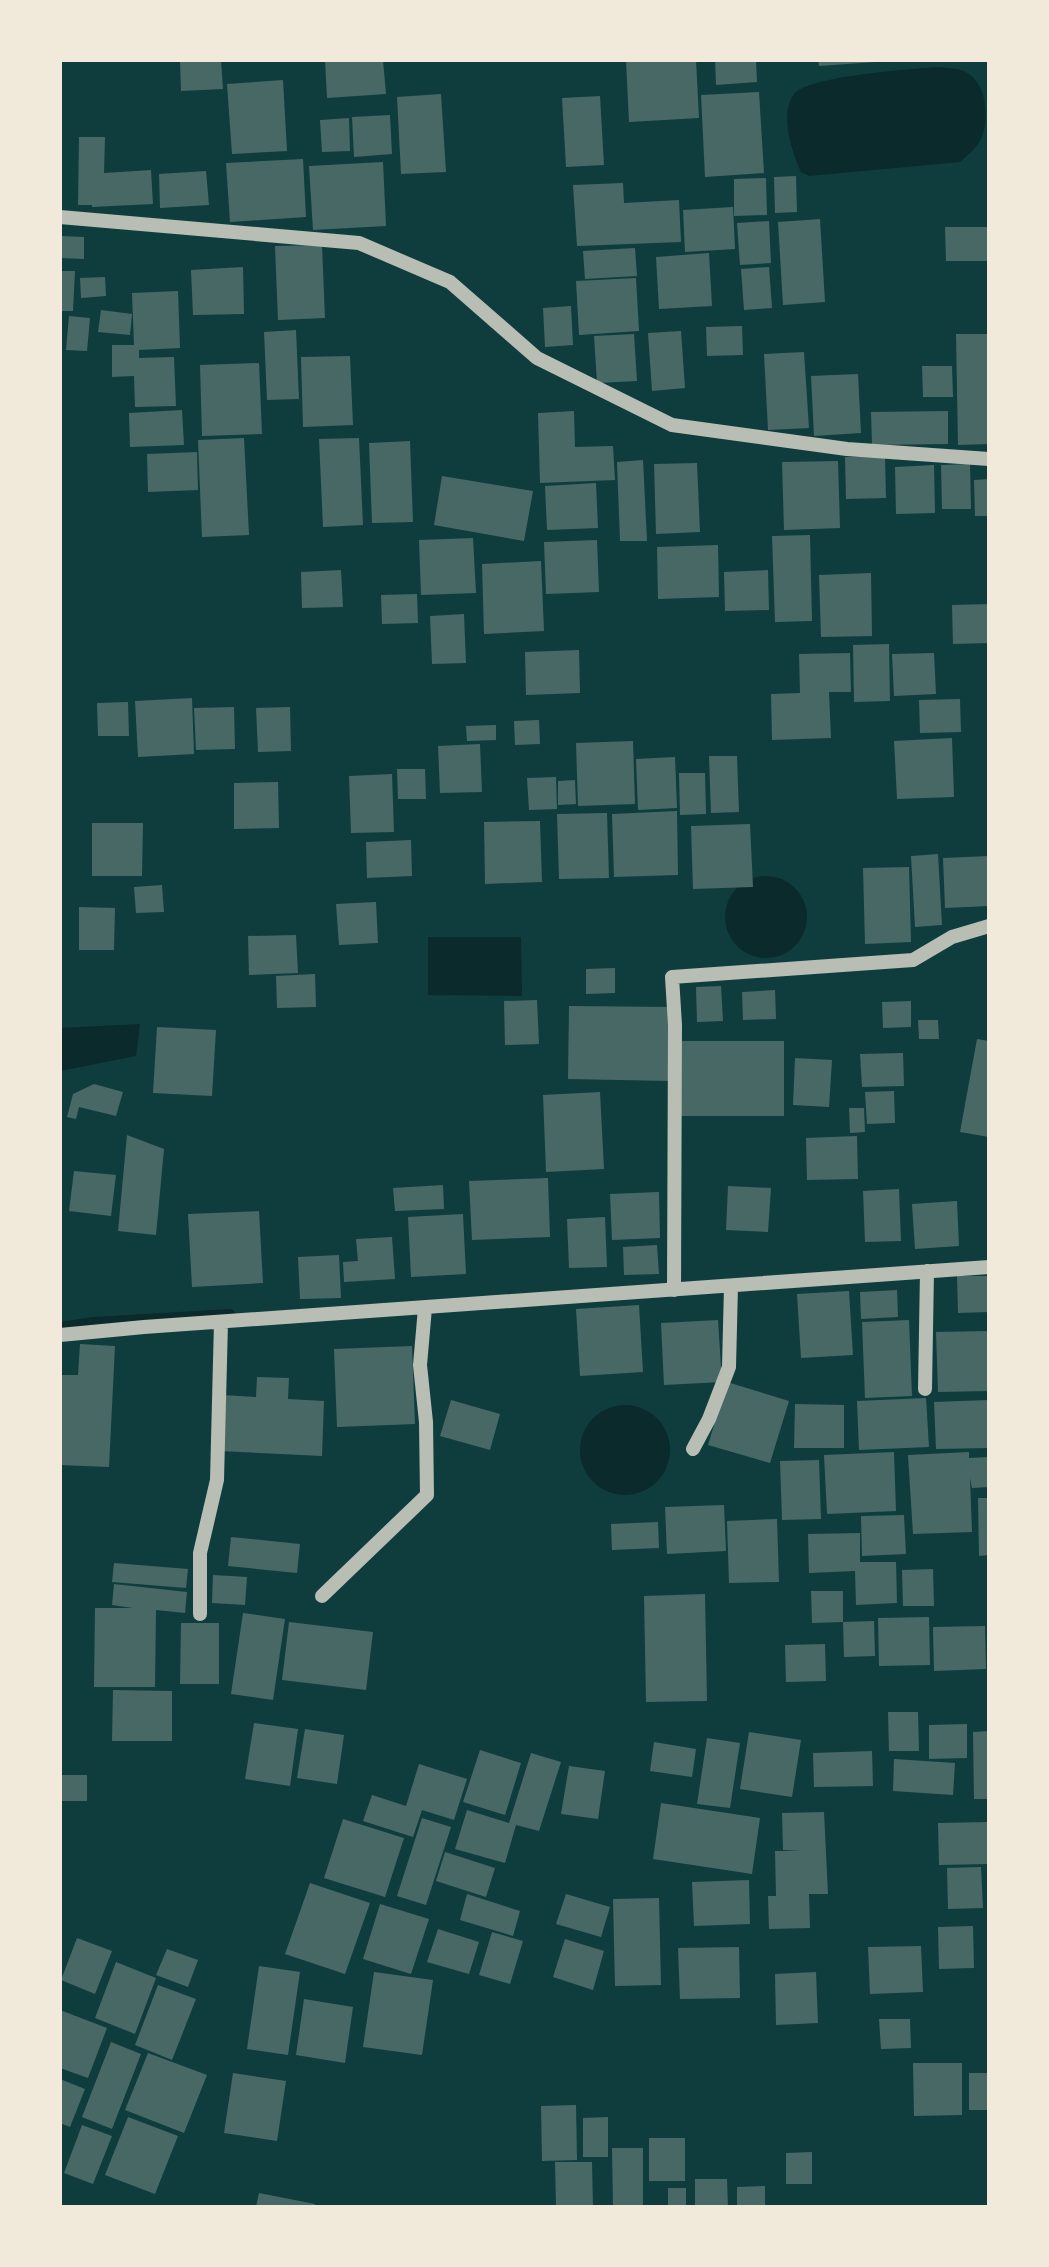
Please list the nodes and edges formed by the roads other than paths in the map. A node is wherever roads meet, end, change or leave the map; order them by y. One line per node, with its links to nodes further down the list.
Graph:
1 (60, 217): 2 (street)
2 (989, 459)
3 (989, 926): 7 (street)
4 (989, 1267): 5 (street)
5 (927, 1271): 6 (street); 11 (street)
6 (731, 1286): 7 (street); 12 (street)
7 (674, 1290): 8 (street)
8 (425, 1308): 9 (street); 13 (street)
9 (221, 1322): 10 (street); 14 (street)
10 (60, 1335)
11 (925, 1389)
12 (693, 1449)
13 (322, 1596)
14 (200, 1614)

